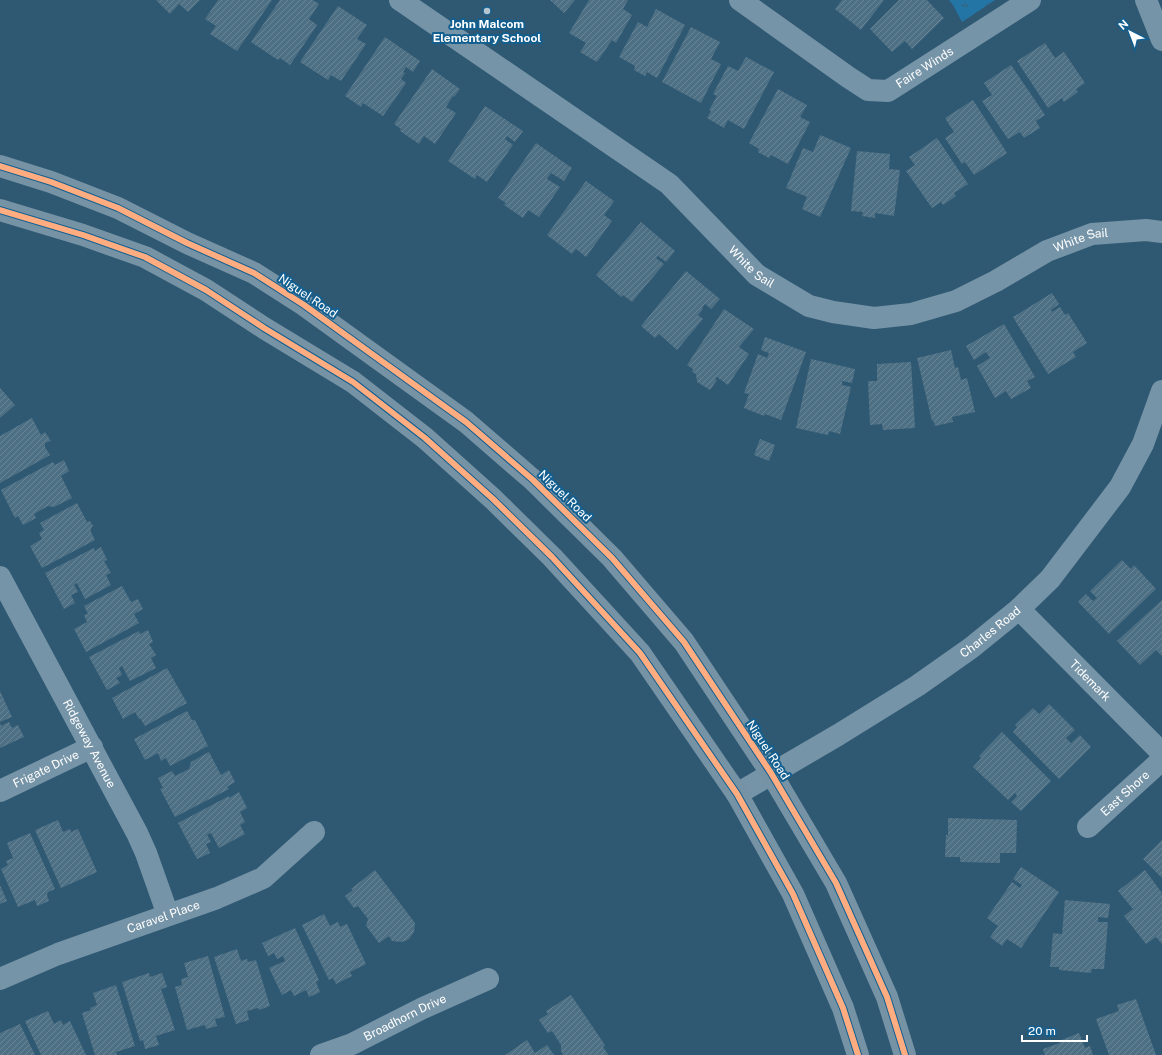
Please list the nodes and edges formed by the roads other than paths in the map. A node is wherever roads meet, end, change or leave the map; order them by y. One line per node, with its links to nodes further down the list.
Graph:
1 (400, 0): 8 (street, White Sail)
2 (740, 0): 3 (street, Faire Winds)
3 (1030, 0)
4 (1146, 0): 5 (street)
5 (1162, 40)
6 (0, 166): 15 (main road, Niguel Road)
7 (0, 210): 17 (main road)
8 (1162, 232)
9 (1162, 392): 11 (street, Charles Road)
10 (0, 577): 12 (street, Ridgeway Avenue)
11 (1019, 609): 13 (street, Tidemark); 15 (street, Charles Road)
12 (92, 747): 16 (street, Frigate Drive); 20 (street, Ridgeway Avenue)
13 (1162, 753)
14 (1162, 760): 18 (street, East Shore)
15 (771, 773): 17 (street, Charles Road); 25 (main road, Niguel Road)
16 (0, 791)
17 (737, 794): 24 (main road)
18 (1088, 827)
19 (314, 832): 20 (street, Caravel Place)
20 (168, 914): 21 (street, Caravel Place)
21 (0, 979)
22 (488, 979): 23 (street, Broadhorn Drive)
23 (321, 1055)
24 (858, 1055)
25 (905, 1055)

